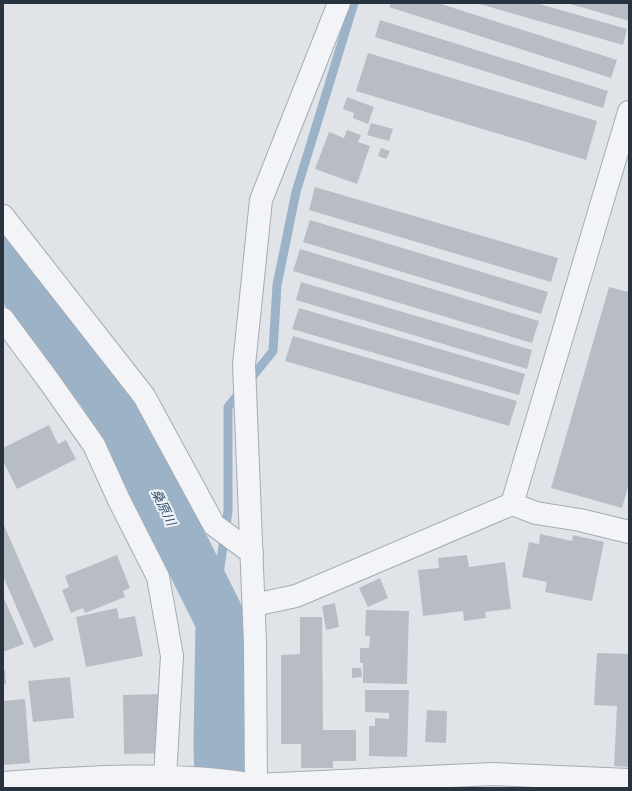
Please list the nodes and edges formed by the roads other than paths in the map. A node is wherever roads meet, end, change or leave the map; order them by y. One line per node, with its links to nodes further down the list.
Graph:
1 (339, 3): 7 (street)
2 (629, 112): 5 (street)
3 (3, 216): 7 (street)
4 (3, 319): 9 (street)
5 (512, 504): 6 (street); 8 (street)
6 (629, 532)
7 (252, 553): 8 (street)
8 (254, 605): 14 (street)
9 (165, 777): 13 (street); 14 (street)
10 (629, 780): 11 (street)
11 (494, 781): 14 (street)
12 (3, 783): 13 (street)
13 (78, 783)
14 (250, 785)

